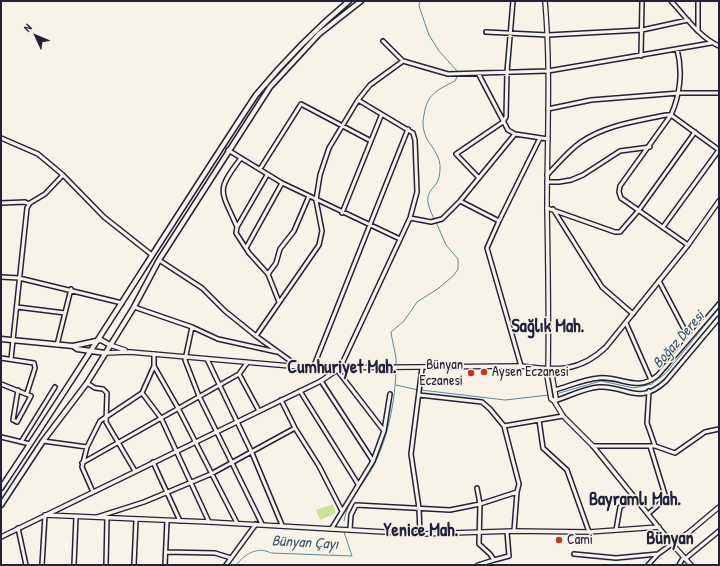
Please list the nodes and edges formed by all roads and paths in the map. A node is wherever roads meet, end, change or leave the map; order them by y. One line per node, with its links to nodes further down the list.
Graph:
1 (349, 1): 67 (main road)
2 (361, 1): 39 (main road)
3 (513, 1): 12 (street)
4 (545, 1): 13 (street)
5 (642, 1): 9 (street)
6 (671, 1): 8 (street)
7 (698, 1): 10 (street)
8 (688, 20): 9 (street); 10 (street)
9 (642, 30): 13 (street); 18 (street)
10 (698, 31): 15 (street)
11 (486, 32): 12 (street)
12 (510, 34): 13 (street); 21 (street)
13 (548, 35): 20 (street)
14 (383, 41): 19 (street)
15 (711, 43): 16 (street); 17 (street)
16 (719, 46)
17 (676, 49): 18 (street); 23 (street)
18 (641, 56): 20 (street)
19 (403, 61): 22 (street); 25 (street)
20 (548, 71): 21 (street); 26 (street)
21 (507, 72): 22 (street); 29 (street)
22 (478, 73): 29 (street)
23 (679, 93): 24 (street); 26 (street); 27 (street)
24 (719, 93)
25 (358, 100): 28 (street); 30 (street)
26 (548, 109): 36 (street)
27 (671, 115): 32 (street); 38 (street); 45 (street)
28 (382, 116): 31 (street); 37 (street)
29 (503, 122): 33 (street); 46 (street)
30 (341, 126): 37 (street); 42 (street); 50 (street)
31 (408, 129): 59 (street); 61 (street)
32 (695, 132): 40 (street); 57 (street)
33 (515, 134): 35 (street); 46 (street)
34 (1, 138): 43 (street)
35 (540, 138): 36 (street); 60 (street)
36 (548, 139): 45 (street)
37 (371, 141): 58 (street)
38 (650, 146): 47 (street); 57 (street)
39 (228, 150): 41 (street); 68 (main road)
40 (719, 150): 62 (street)
41 (241, 158): 42 (street); 63 (street)
42 (260, 169): 44 (street)
43 (63, 175): 54 (street); 67 (street)
44 (268, 175): 48 (street); 63 (street)
45 (547, 175): 47 (street)
46 (479, 178): 51 (street)
47 (547, 182): 55 (street)
48 (282, 183): 49 (street); 66 (street)
49 (309, 196): 50 (street); 69 (street)
50 (316, 200): 58 (street); 74 (street)
51 (460, 201): 59 (street); 60 (street)
52 (719, 201): 65 (street)
53 (1, 203): 54 (street)
54 (29, 204): 71 (street)
55 (547, 208): 56 (street); 108 (street)
56 (553, 209): 57 (street); 80 (street)
57 (639, 210): 62 (street)
58 (342, 213): 61 (street)
59 (410, 218): 64 (street)
60 (499, 221): 103 (street)
61 (370, 226): 64 (street); 105 (street)
62 (662, 227): 65 (street)
63 (237, 228): 66 (street)
64 (400, 239): 107 (street)
65 (688, 245): 72 (street)
66 (246, 248): 69 (street)
67 (152, 255): 75 (main road)
68 (159, 260): 77 (main road); 84 (street)
69 (268, 274): 74 (street)
70 (1, 277): 71 (street)
71 (19, 278): 73 (street); 78 (street)
72 (659, 281): 80 (street); 85 (street)
73 (71, 289): 75 (street); 79 (street)
74 (279, 302): 84 (street)
75 (122, 303): 88 (main road)
76 (719, 304): 85 (street)
77 (134, 306): 83 (street); 90 (main road)
78 (17, 307): 79 (street); 87 (street)
79 (65, 314): 89 (street)
80 (633, 314): 82 (street)
81 (719, 318): 119 (street)
82 (626, 323): 108 (street); 110 (street)
83 (192, 327): 94 (street); 97 (street)
84 (256, 336): 94 (street)
85 (689, 338): 110 (street)
86 (1, 339): 87 (main road)
87 (14, 341): 89 (main road); 99 (street)
88 (96, 341): 90 (main road); 91 (main road); 92 (main road)
89 (57, 345): 91 (main road)
90 (110, 345): 93 (street); 95 (main road)
91 (73, 346): 92 (main road)
92 (90, 351): 95 (main road); 144 (main road)
93 (130, 352): 95 (street); 96 (street)
94 (278, 352): 104 (street)
95 (105, 353): 112 (main road)
96 (154, 354): 97 (street); 102 (street)
97 (185, 357): 100 (street); 124 (street)
98 (1, 358): 99 (street)
99 (11, 359): 120 (street)
100 (207, 359): 101 (street); 114 (street)
101 (246, 363): 104 (street); 109 (street)
102 (154, 366): 121 (street); 127 (street)
103 (522, 366): 106 (street); 108 (street)
104 (299, 367): 105 (street)
105 (313, 368): 107 (street)
106 (422, 368): 107 (street); 123 (street)
107 (338, 369): 111 (street); 137 (street)
108 (548, 370): 118 (street); 126 (street)
109 (239, 374): 114 (street); 128 (street)
110 (651, 380): 118 (street)
111 (321, 381): 117 (street); 151 (street)
112 (87, 383): 129 (street); 140 (main road)
113 (1, 384): 116 (street)
114 (219, 385): 124 (street); 133 (street)
115 (55, 387): 141 (street)
116 (18, 390): 120 (street); 120 (street)
117 (300, 391): 125 (street); 158 (street)
118 (555, 391): 126 (street)
119 (649, 392): 126 (street); 147 (street)
120 (27, 393)
121 (142, 393): 129 (street); 131 (street)
122 (390, 394): 137 (street)
123 (419, 394): 134 (street); 168 (street)
124 (199, 396): 127 (street); 138 (street)
125 (281, 400): 128 (street); 135 (street)
126 (554, 400): 130 (street)
127 (178, 408): 131 (street); 143 (street)
128 (259, 411): 133 (street)
129 (107, 416): 142 (street); 148 (street)
130 (563, 416): 132 (street); 145 (street)
131 (161, 418): 142 (street); 149 (street)
132 (539, 420): 134 (street); 191 (street)
133 (238, 422): 138 (street); 150 (street)
134 (504, 426): 163 (street)
135 (295, 428): 150 (street); 169 (street)
136 (719, 429): 147 (street)
137 (384, 431): 151 (street)
138 (216, 432): 143 (street); 154 (street)
139 (1, 437): 141 (street)
140 (43, 441): 148 (street); 166 (main road)
141 (21, 442): 144 (street)
142 (118, 442): 153 (street); 155 (street)
143 (196, 442): 149 (street); 156 (street)
144 (30, 444): 159 (main road)
145 (593, 446): 146 (street); 164 (street)
146 (650, 446): 147 (street); 170 (street)
147 (655, 446)
148 (87, 447): 153 (street)
149 (175, 452): 152 (street); 157 (street)
150 (252, 453): 154 (street); 182 (street)
151 (373, 461): 158 (street)
152 (153, 462): 155 (street); 162 (street)
153 (82, 463): 161 (street)
154 (233, 464): 156 (street); 181 (street)
155 (135, 471): 161 (street)
156 (211, 474): 157 (street); 179 (street)
157 (191, 483): 162 (street); 178 (street)
158 (358, 484): 169 (street)
159 (1, 488)
160 (477, 488): 165 (street)
161 (93, 492): 171 (street)
162 (168, 492): 173 (street); 177 (street)
163 (517, 492): 165 (street); 188 (street)
164 (635, 498): 170 (street); 187 (street)
165 (480, 504): 168 (street); 192 (street)
166 (1, 506)
167 (719, 507): 195 (street)
168 (419, 508): 186 (street); 193 (street)
169 (342, 511): 185 (street)
170 (648, 514): 183 (street)
171 (45, 516): 172 (street); 184 (street); 203 (street)
172 (76, 517): 173 (street); 204 (street)
173 (95, 517): 174 (street)
174 (107, 518): 175 (street); 205 (street)
175 (136, 520): 176 (street); 206 (street)
176 (167, 521): 177 (street); 196 (street)
177 (180, 521): 178 (street)
178 (209, 522): 179 (street)
179 (236, 523): 180 (street)
180 (256, 524): 181 (street); 199 (street)
181 (262, 524): 182 (street)
182 (282, 525): 185 (street)
183 (659, 527): 187 (street); 195 (street)
184 (18, 528): 194 (street); 202 (street)
185 (332, 528): 186 (street)
186 (350, 529): 193 (street)
187 (616, 530): 191 (street)
188 (514, 531): 190 (street); 191 (street)
189 (719, 531): 200 (street)
190 (506, 532): 192 (street); 201 (street)
191 (589, 532)
192 (480, 533): 193 (street); 201 (street)
193 (420, 534)
194 (1, 538)
195 (672, 544): 198 (street); 200 (street)
196 (166, 552): 199 (street); 207 (street)
197 (574, 554): 198 (street)
198 (658, 554): 210 (street)
199 (230, 558): 208 (street)
200 (684, 559): 211 (street); 212 (street)
201 (494, 560): 209 (street)
202 (26, 565)
203 (42, 565)
204 (74, 565)
205 (106, 565)
206 (134, 565)
207 (165, 565)
208 (226, 565)
209 (478, 565)
210 (648, 565)
211 (679, 565)
212 (691, 565)

